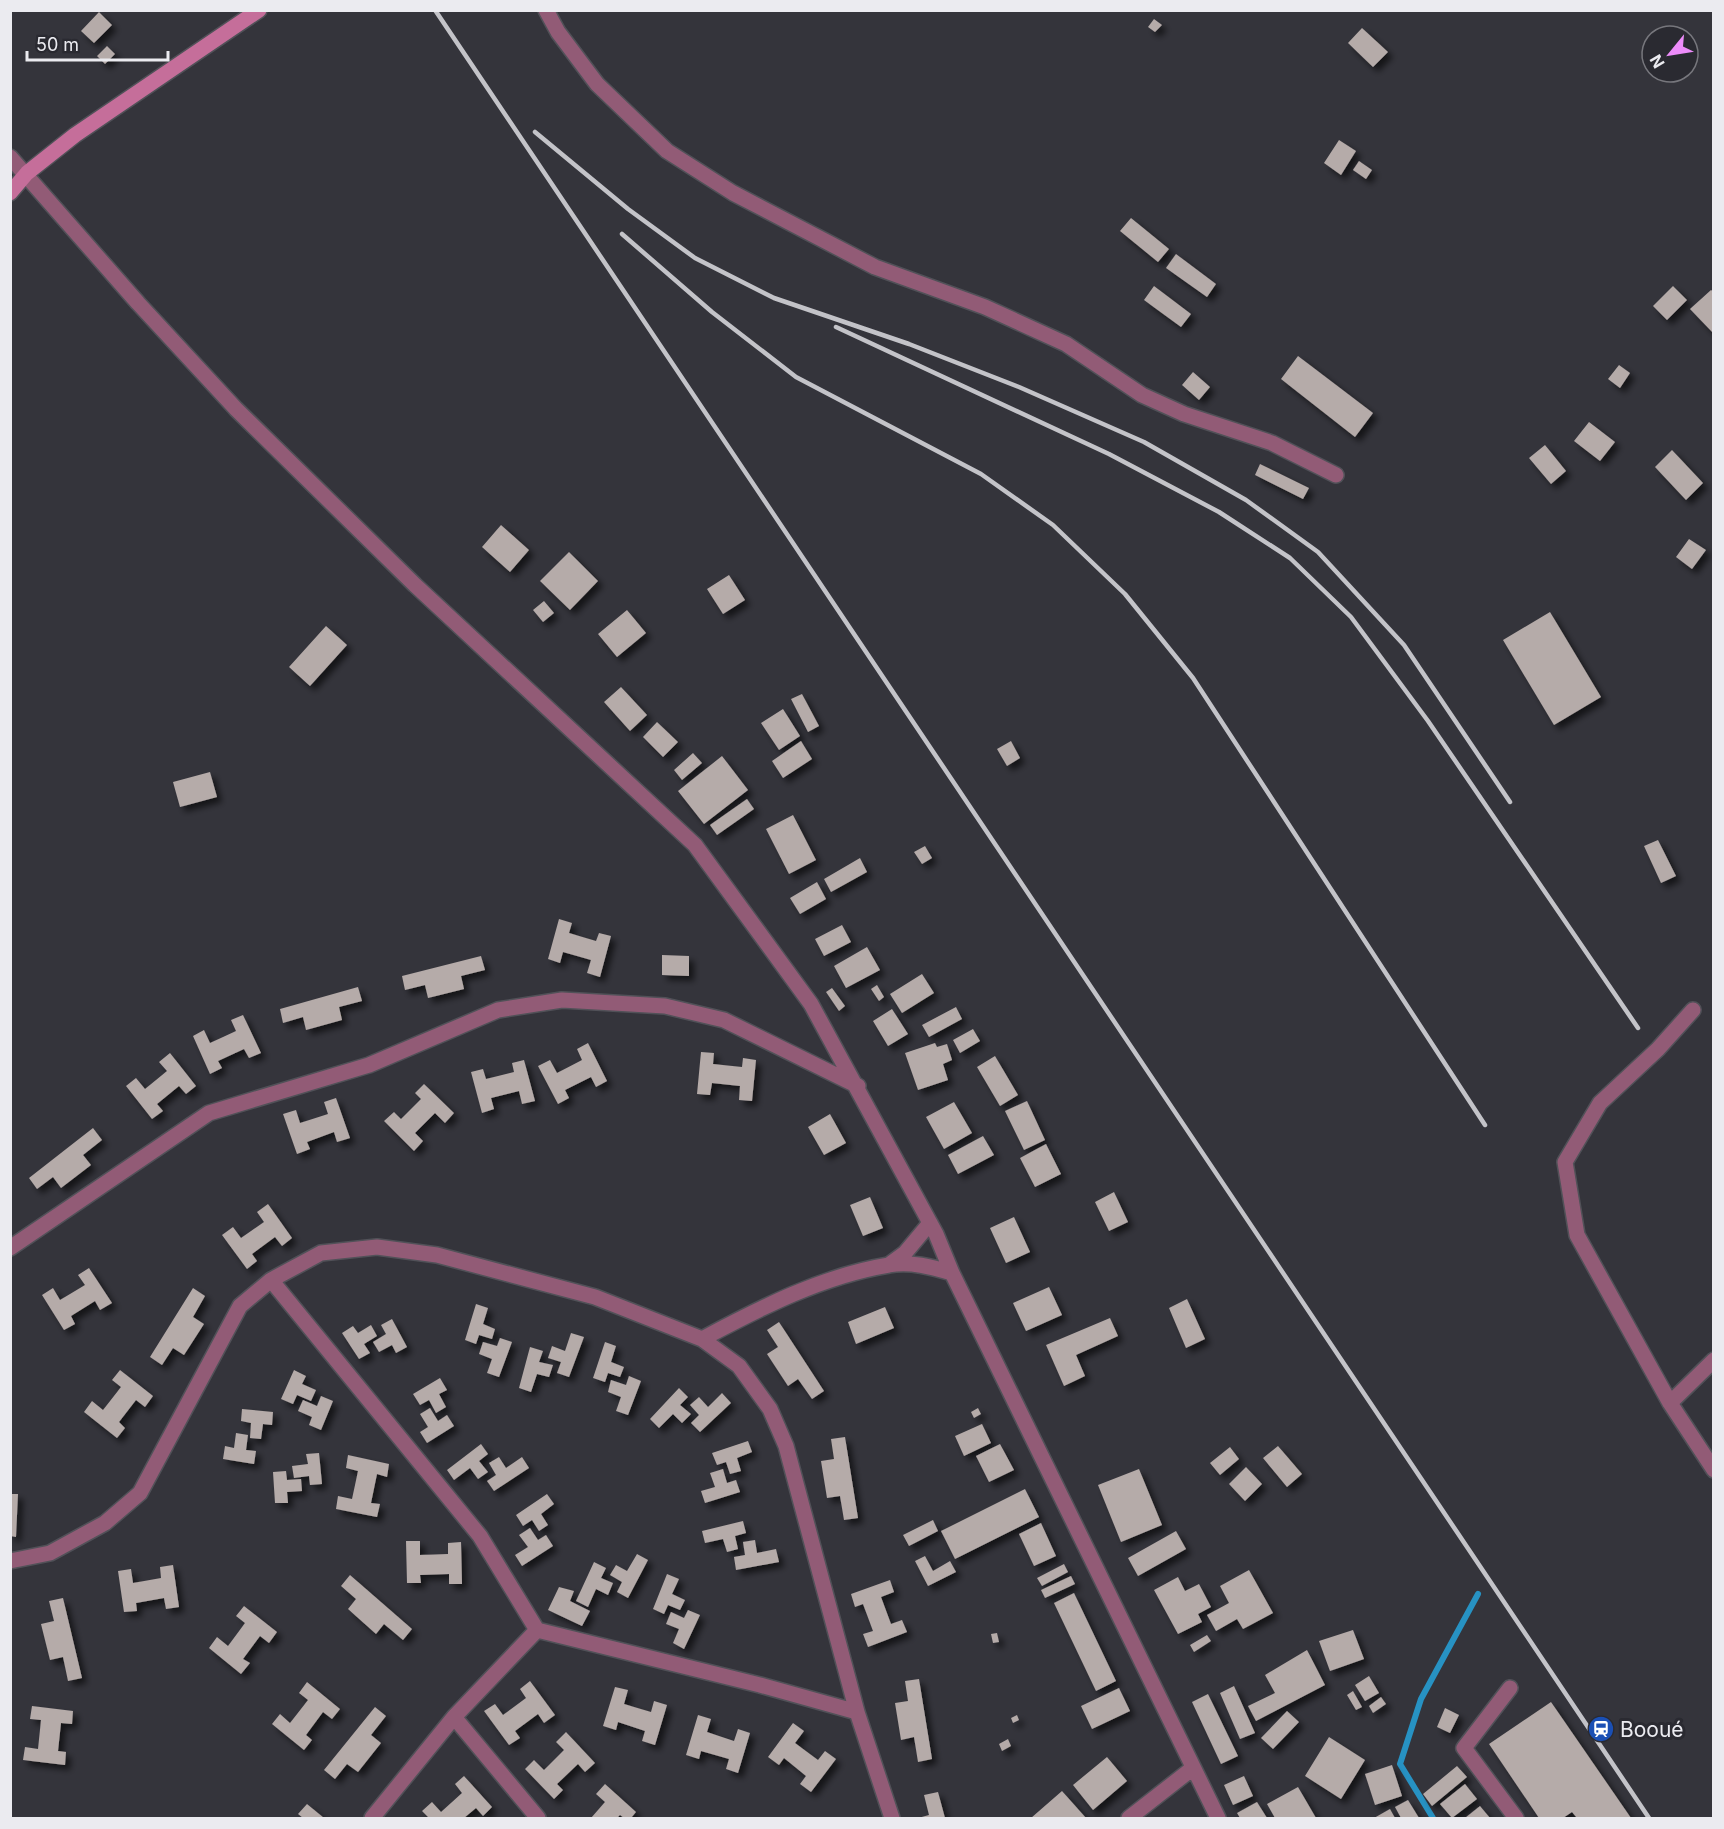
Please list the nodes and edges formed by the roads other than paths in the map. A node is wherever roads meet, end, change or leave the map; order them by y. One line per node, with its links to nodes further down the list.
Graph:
1 (259, 10): 4 (street)
2 (546, 10): 6 (street)
3 (10, 157): 4 (street)
4 (27, 173): 5 (street); 8 (street)
5 (10, 193)
6 (1336, 475)
7 (1693, 1010): 16 (street)
8 (858, 1086): 9 (street); 10 (street)
9 (930, 1223): 11 (street); 12 (street)
10 (10, 1248)
11 (890, 1264): 12 (street); 14 (street)
12 (952, 1273): 23 (street)
13 (271, 1280): 14 (street); 18 (street); 19 (street)
14 (702, 1339): 21 (street)
15 (1713, 1360): 16 (street)
16 (1670, 1403): 17 (street)
17 (1713, 1470)
18 (10, 1561)
19 (537, 1630): 21 (street); 22 (street)
20 (1510, 1688): 29 (street)
21 (857, 1713): 26 (street)
22 (454, 1718): 24 (street); 25 (street)
23 (1193, 1768): 27 (street); 28 (street)
24 (372, 1818)
25 (538, 1818)
26 (892, 1818)
27 (1129, 1818)
28 (1218, 1818)
29 (1515, 1818)

